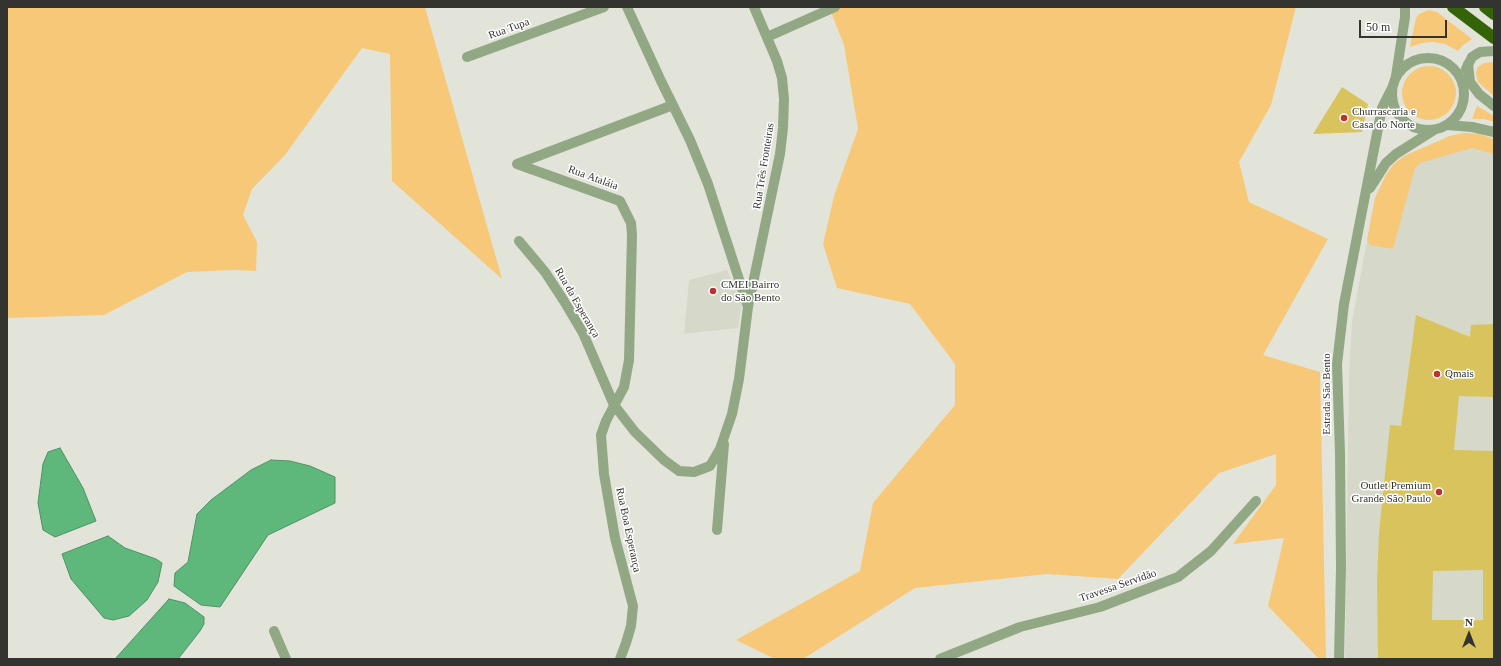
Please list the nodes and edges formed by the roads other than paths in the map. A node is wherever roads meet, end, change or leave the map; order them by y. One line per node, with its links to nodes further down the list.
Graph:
1 (604, 7): 12 (street, Rua Tupa)
2 (628, 7): 17 (street, Rua Três Fronteiras)
3 (754, 7): 9 (street, Rua Três Fronteiras)
4 (836, 7): 9 (street)
5 (1405, 7): 14 (street)
6 (1453, 7): 10 (highway)
7 (1485, 7): 8 (highway)
8 (1494, 14)
9 (767, 37): 24 (street, Rua Três Fronteiras)
10 (1494, 38)
11 (1494, 51): 13 (street)
12 (468, 57)
13 (1468, 64): 15 (street); 18 (street)
14 (1396, 77): 15 (street); 16 (street)
15 (1462, 82): 19 (street)
16 (1392, 88): 20 (street); 22 (street, Estrada São Bento)
17 (673, 105): 24 (street, Rua Três Fronteiras); 25 (street, Rua Ataláia)
18 (1494, 106)
19 (1447, 125): 20 (street); 21 (street)
20 (1435, 129): 22 (street)
21 (1494, 132)
22 (1366, 195): 33 (street, Estrada São Bento)
23 (519, 241): 25 (street, Rua da Esperança)
24 (748, 307): 26 (street, Rua Três Fronteiras)
25 (614, 405): 26 (street, Rua Três Fronteiras); 31 (street, Rua Boa Esperança)
26 (725, 435): 28 (street)
27 (1256, 501): 32 (street, Travessa Servidão)
28 (717, 530)
29 (274, 631): 30 (street)
30 (286, 659)
31 (620, 659)
32 (940, 659)
33 (1339, 659)

